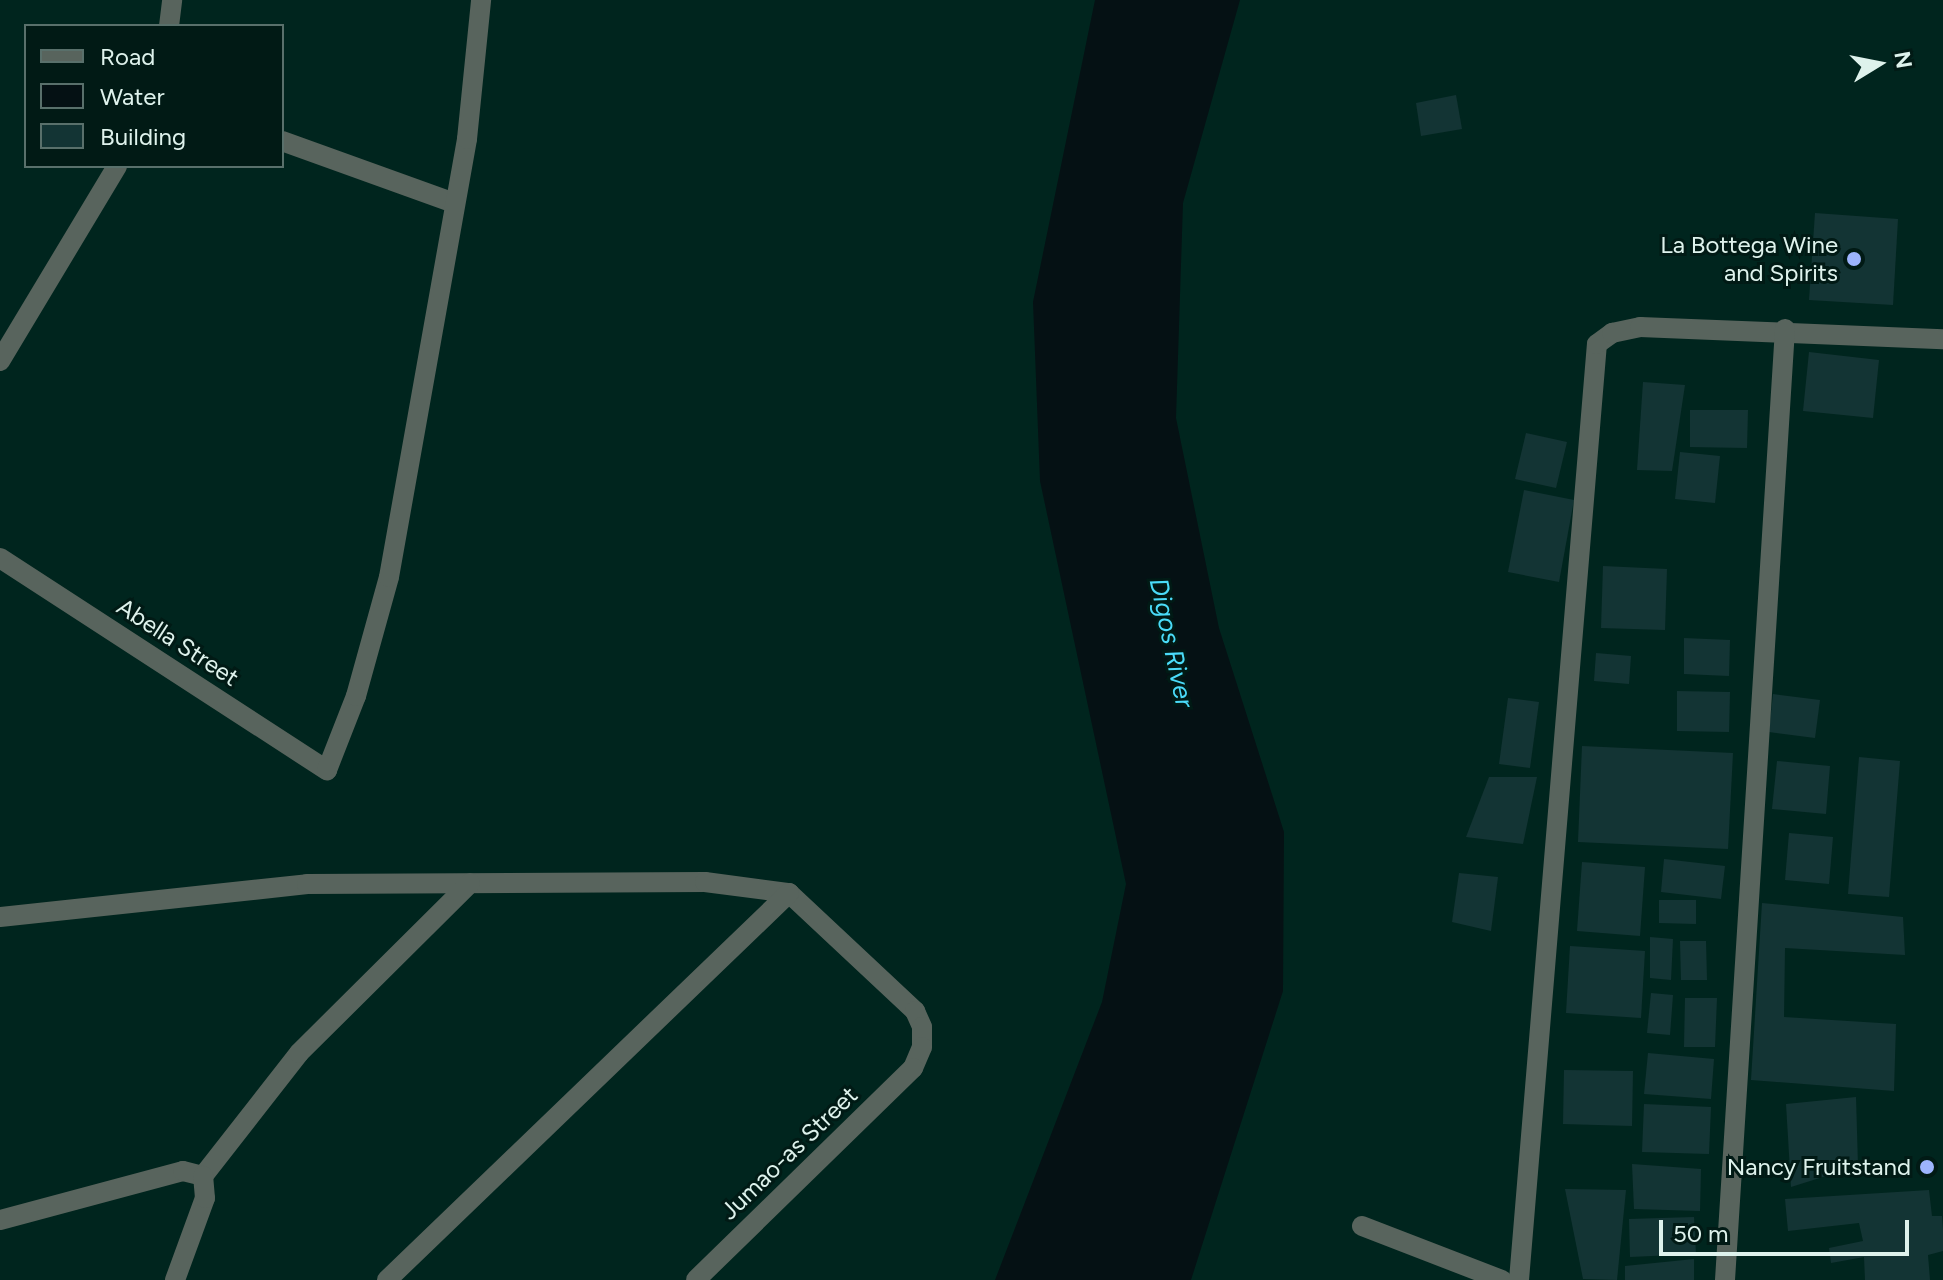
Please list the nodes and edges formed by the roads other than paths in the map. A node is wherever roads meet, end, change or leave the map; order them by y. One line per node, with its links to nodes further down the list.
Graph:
1 (172, 0): 3 (street)
2 (481, 0): 6 (street)
3 (169, 24)
4 (284, 142): 6 (street)
5 (116, 168): 9 (street)
6 (454, 203): 10 (street, Abella Street)
7 (1785, 329): 8 (street); 21 (street); 22 (street)
8 (1943, 339)
9 (0, 361)
10 (0, 558)
11 (470, 883): 12 (street); 13 (street); 14 (street)
12 (789, 893): 18 (street); 19 (street, Jumao-as Street)
13 (0, 917)
14 (203, 1176): 15 (street); 17 (street)
15 (0, 1220)
16 (1362, 1226): 20 (street)
17 (175, 1280)
18 (387, 1280)
19 (696, 1280)
20 (1502, 1280)
21 (1519, 1280)
22 (1725, 1280)

